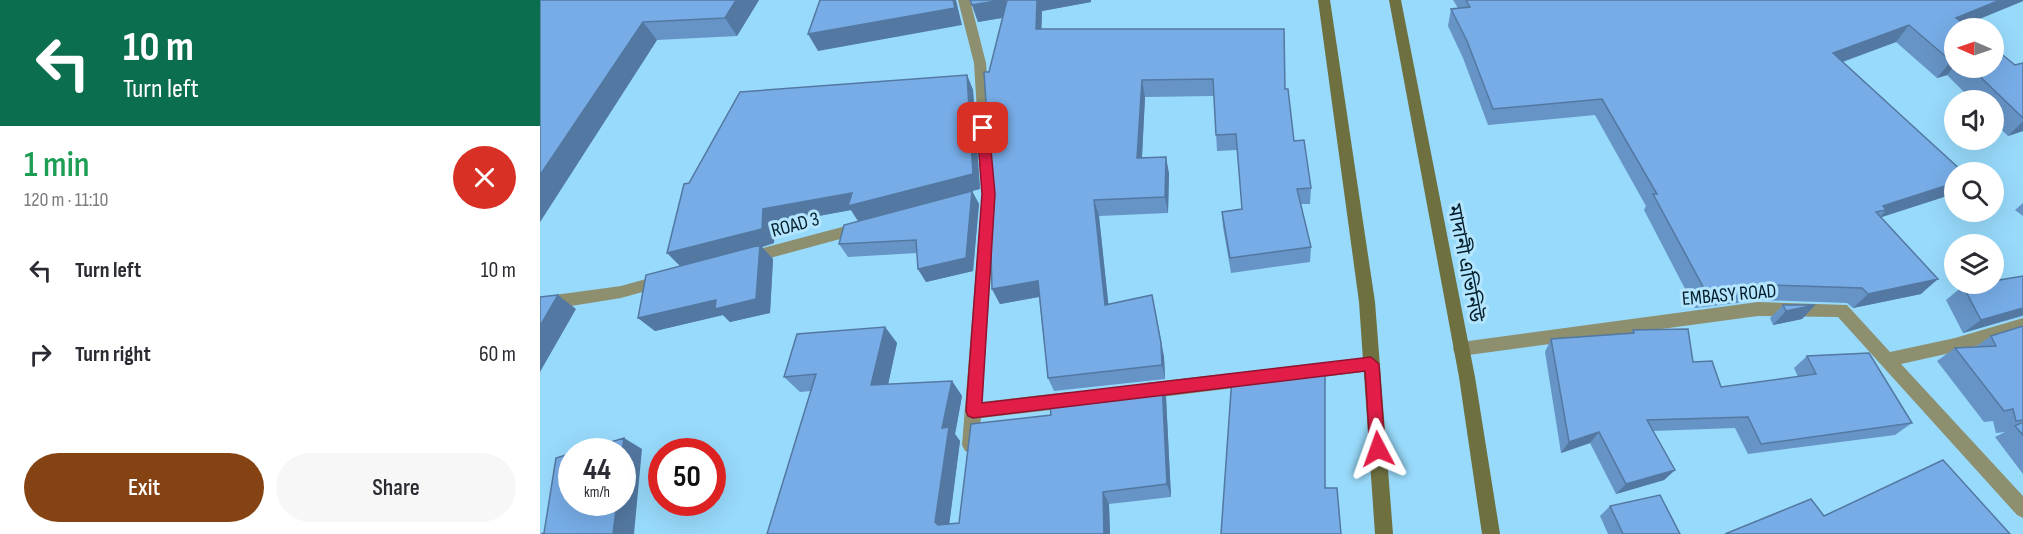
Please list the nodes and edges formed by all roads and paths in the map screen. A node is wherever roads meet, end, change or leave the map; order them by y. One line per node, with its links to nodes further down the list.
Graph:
1 (964, 0): 14 (street)
2 (1324, 0): 11 (main road)
3 (1395, 0): 9 (main road, মাদানী এভিনিউ)
4 (874, 225): 5 (street, ROAD 3)
5 (736, 261)
6 (678, 277): 7 (street)
7 (540, 304)
8 (2023, 325): 10 (street)
9 (1461, 349): 10 (street, EMBASY ROAD); 18 (main road, মাদানী এভিনিউ)
10 (1889, 359): 16 (street, EMBASY ROAD)
11 (1371, 364): 12 (street); 17 (main road)
12 (1126, 393)
13 (1090, 397): 14 (street)
14 (973, 411): 15 (street)
15 (968, 466)
16 (2023, 509)
17 (1384, 534)
18 (1491, 534)

